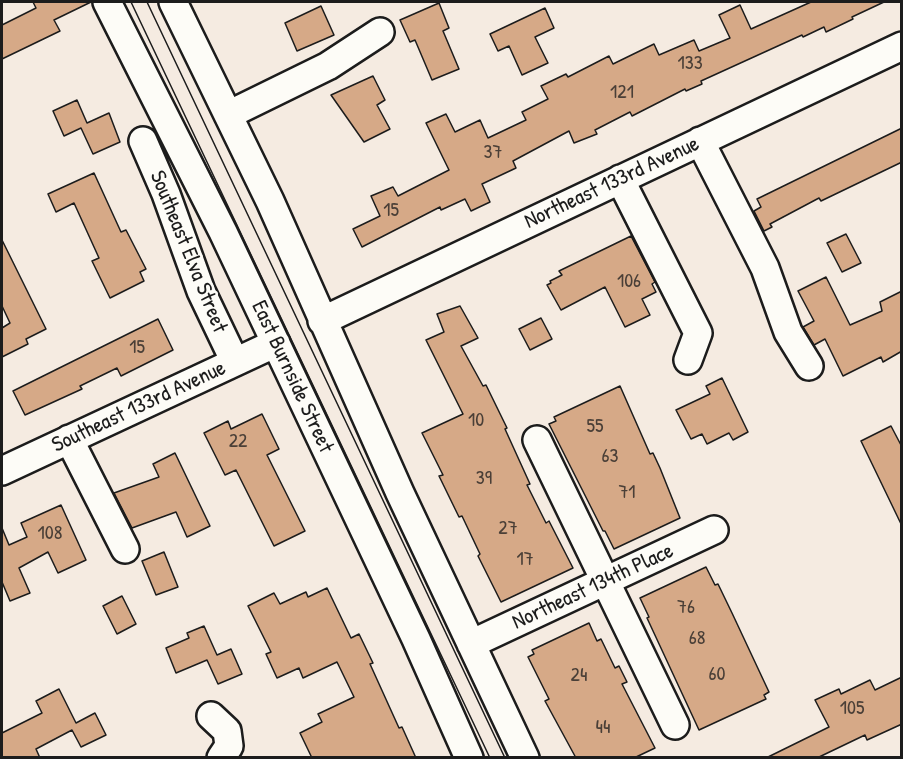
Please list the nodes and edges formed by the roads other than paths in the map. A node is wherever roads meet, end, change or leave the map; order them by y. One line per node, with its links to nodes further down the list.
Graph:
1 (107, 2): 10 (street, East Burnside Street)
2 (172, 2): 5 (street)
3 (380, 32): 5 (street)
4 (902, 46): 7 (street, Northeast 133rd Avenue)
5 (228, 115): 9 (street)
6 (143, 141): 12 (street, Southeast Elva Street)
7 (700, 141): 8 (street, Northeast 133rd Avenue); 13 (street)
8 (620, 179): 9 (street, Northeast 133rd Avenue); 11 (street)
9 (322, 321): 20 (street)
10 (276, 343): 12 (street, Southeast 133rd Avenue); 24 (street, East Burnside Street)
11 (688, 360)
12 (235, 362): 14 (street, Southeast 133rd Avenue)
13 (808, 366)
14 (69, 440): 16 (street, Southeast 133rd Avenue); 18 (street)
15 (537, 441): 19 (street)
16 (2, 471)
17 (714, 530): 19 (street, Northeast 134th Place)
18 (125, 549)
19 (605, 581): 20 (street, Northeast 134th Place); 22 (street)
20 (471, 645): 25 (street)
21 (211, 716): 23 (street)
22 (675, 725)
23 (221, 758)
24 (469, 758)
25 (525, 758)

